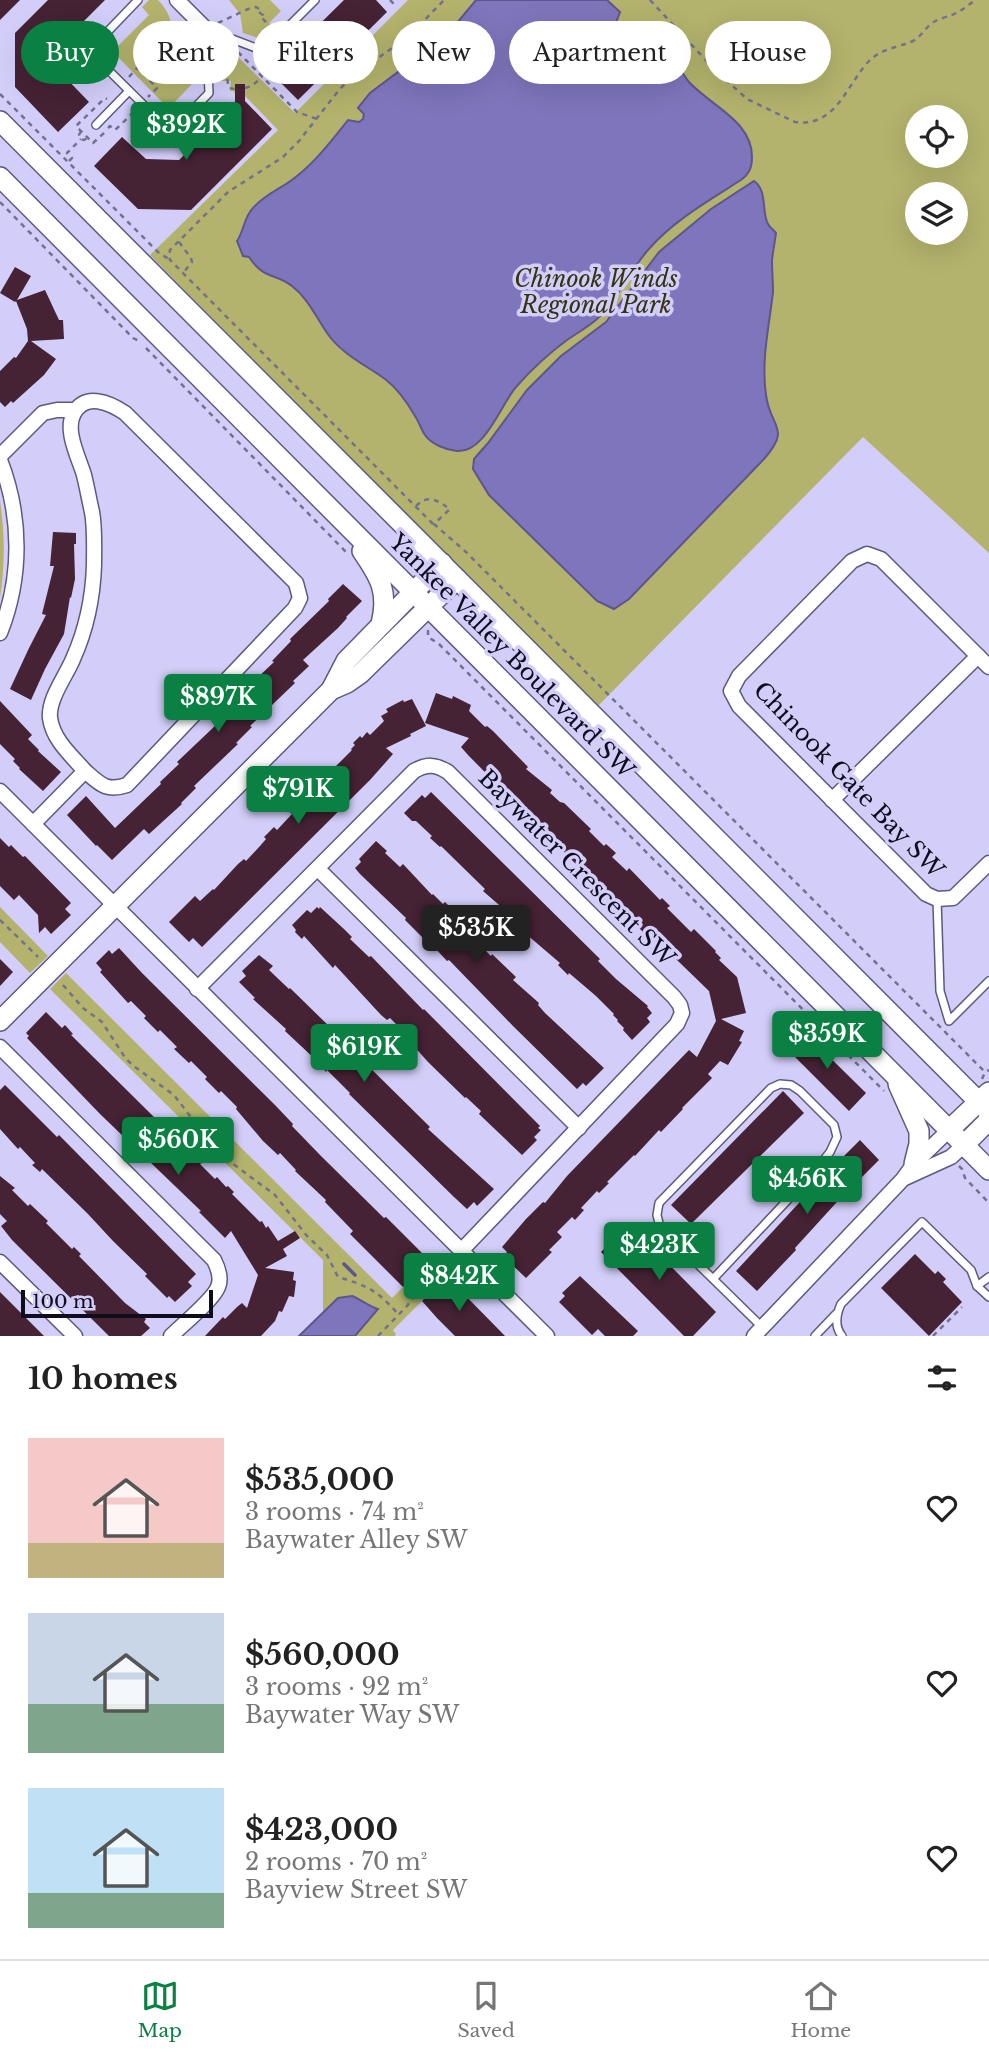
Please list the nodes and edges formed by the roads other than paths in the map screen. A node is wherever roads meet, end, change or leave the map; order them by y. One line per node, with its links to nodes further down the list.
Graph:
1 (138, 0): 7 (lane)
2 (177, 0): 4 (street)
3 (315, 0): 5 (lane)
4 (198, 21)
5 (239, 42)
6 (209, 84): 7 (lane)
7 (130, 91): 9 (lane)
8 (0, 121): 14 (main road, Yankee Valley Boulevard SW)
9 (96, 125)
10 (0, 177): 13 (main road, Yankee Valley Boulevard SW)
11 (75, 411): 12 (street); 23 (street); 23 (street)
12 (0, 458): 19 (street)
13 (334, 513): 16 (main road, Yankee Valley Boulevard SW); 18 (main road)
14 (442, 564): 15 (main road, Yankee Valley Boulevard SW); 16 (main road)
15 (457, 579): 17 (main road); 36 (main road, Yankee Valley Boulevard SW)
16 (414, 592): 17 (main road, Yankee Valley Boulevard SW); 18 (main road)
17 (428, 607): 22 (main road); 35 (main road, Yankee Valley Boulevard SW)
18 (381, 624): 22 (main road)
19 (0, 633)
20 (978, 656): 21 (street); 25 (street); 25 (street, Chinook Gate Bay SW)
21 (989, 667)
22 (331, 690): 30 (main road)
23 (85, 771): 26 (street)
24 (0, 791): 26 (street)
25 (832, 800): 29 (street, Chinook Gate Bay SW)
26 (33, 824): 30 (street)
27 (989, 863): 29 (street, Chinook Gate Bay SW)
28 (318, 869): 32 (street, Baywater Crescent SW); 38 (street); 38 (street, Baywater Crescent SW)
29 (937, 900): 31 (lane)
30 (114, 906): 32 (street); 33 (main road)
31 (989, 981)
32 (197, 989): 43 (street)
33 (0, 1021)
34 (0, 1047): 52 (street)
35 (891, 1071): 39 (main road, Yankee Valley Boulevard SW); 42 (main road)
36 (985, 1096): 39 (main road)
37 (989, 1120): 40 (main road)
38 (579, 1128): 43 (street, Baywater Crescent SW)
39 (949, 1130): 40 (main road, Yankee Valley Boulevard SW); 42 (street)
40 (964, 1145): 41 (main road, Yankee Valley Boulevard SW); 42 (street)
41 (989, 1170)
42 (909, 1171): 50 (street)
43 (462, 1251): 53 (street)
44 (0, 1262): 51 (street)
45 (989, 1277): 47 (lane)
46 (713, 1279): 46 (lane); 50 (lane)
47 (978, 1286): 48 (lane); 49 (lane)
48 (989, 1297)
49 (837, 1313): 54 (lane); 55 (lane)
50 (758, 1332)
51 (75, 1336)
52 (171, 1336)
53 (547, 1336)
54 (815, 1336)
55 (842, 1336)

